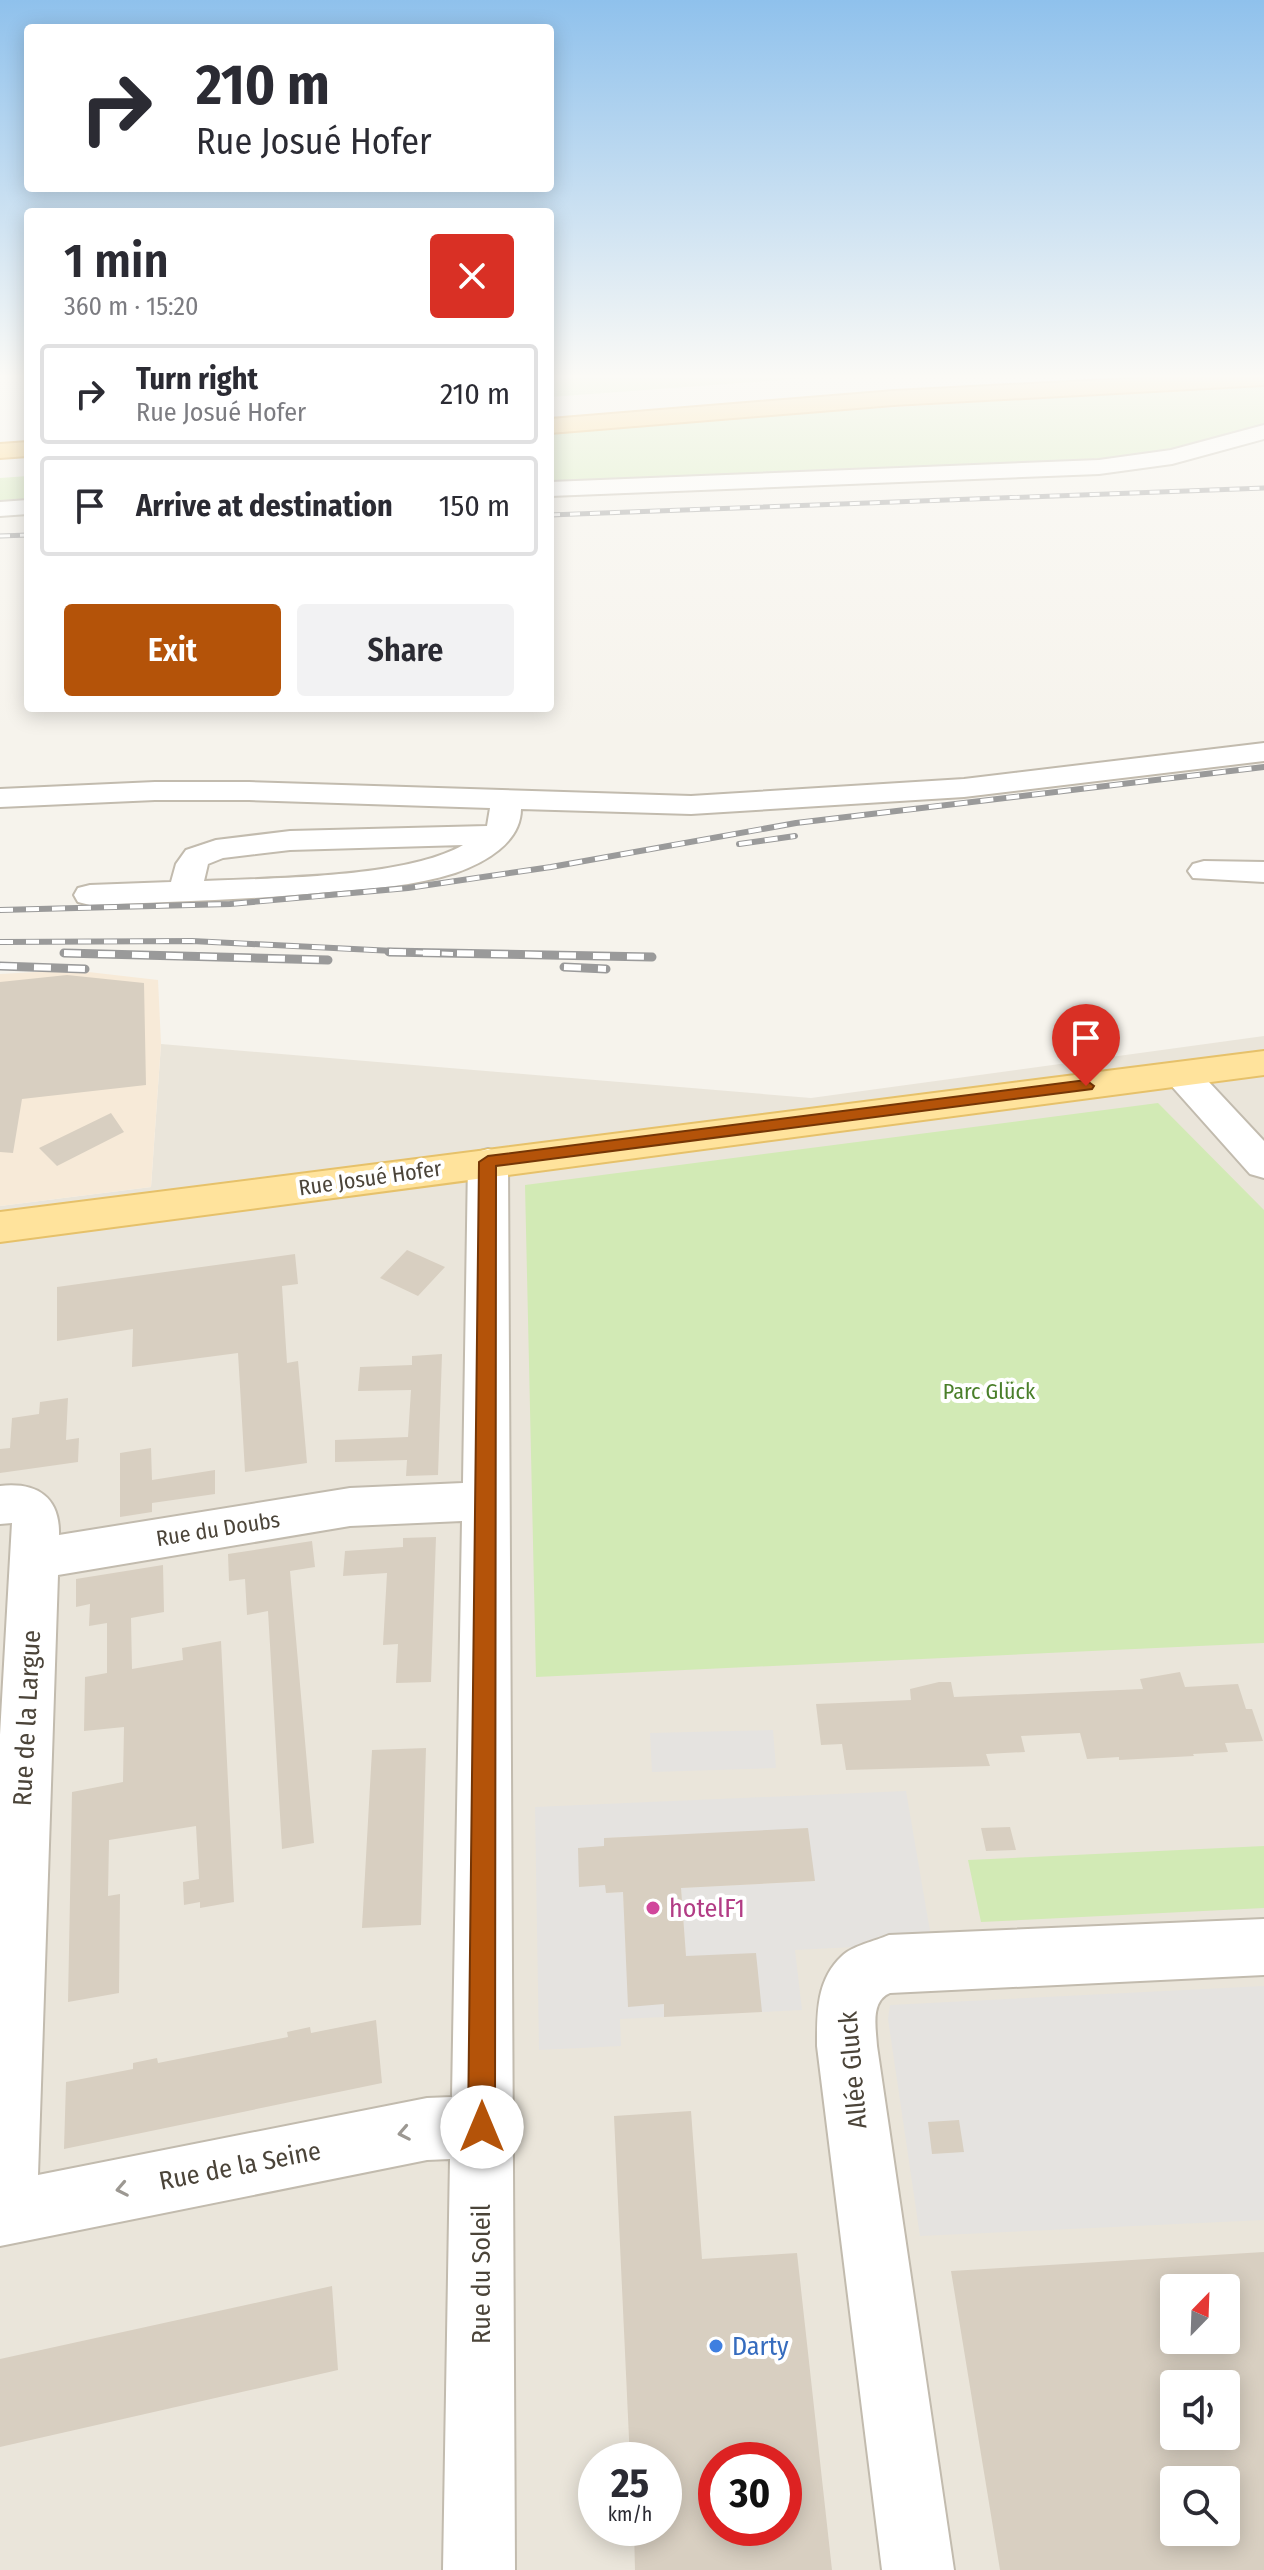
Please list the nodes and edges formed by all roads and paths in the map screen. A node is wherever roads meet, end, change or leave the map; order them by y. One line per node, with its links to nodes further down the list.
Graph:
1 (24, 507): 2 (street)
2 (0, 509)
3 (1264, 752): 5 (street)
4 (0, 798): 5 (street)
5 (501, 800): 6 (street)
6 (494, 835): 9 (street); 9 (street)
7 (1204, 871): 8 (street)
8 (1264, 872)
9 (187, 891): 10 (street)
10 (90, 895)
11 (1264, 1063): 12 (main road, Rue Josué Hofer)
12 (1181, 1074): 13 (main road, Rue Josué Hofer); 14 (street)
13 (488, 1162): 15 (main road, Rue Josué Hofer); 16 (street, Rue du Soleil)
14 (1264, 1165)
15 (0, 1227)
16 (486, 1501): 18 (street, Rue du Doubs); 20 (street, Rue du Soleil)
17 (0, 1505): 18 (street)
18 (34, 1559): 21 (street, Rue de la Largue)
19 (1264, 1947): 23 (street, Allée Gluck)
20 (482, 2127): 21 (street, Rue de la Seine, one-way to 21); 22 (street, Rue du Soleil)
21 (3, 2213)
22 (479, 2570)
23 (918, 2570)

